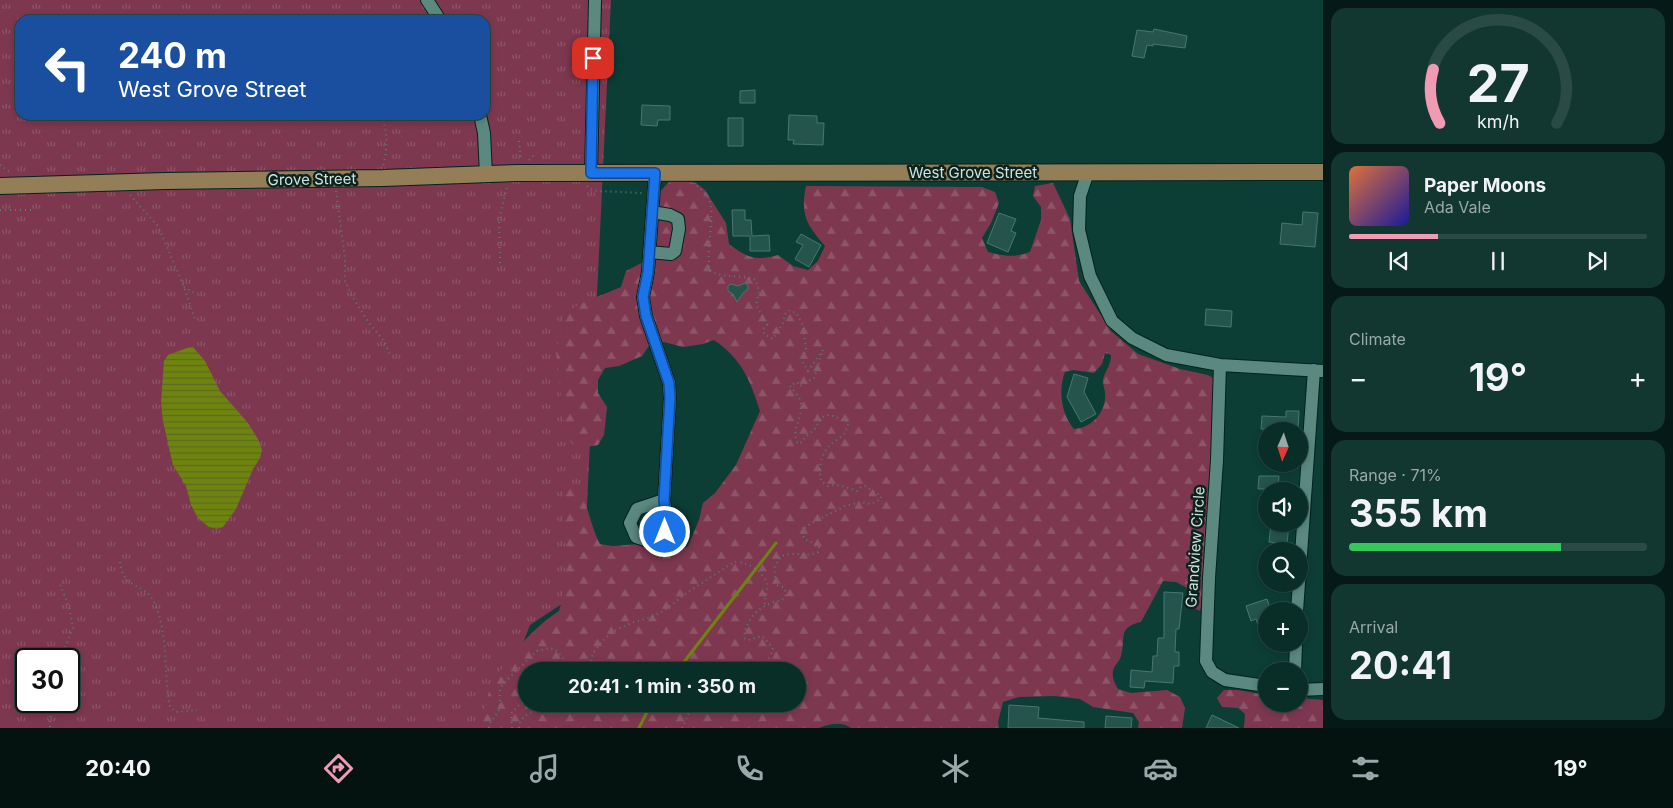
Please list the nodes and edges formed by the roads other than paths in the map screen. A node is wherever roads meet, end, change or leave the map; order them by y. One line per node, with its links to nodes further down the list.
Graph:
1 (427, 0): 3 (street)
2 (595, 0): 7 (street)
3 (437, 15)
4 (481, 120): 10 (street)
5 (1088, 172): 6 (main road, West Grove Street); 9 (main road, West Grove Street); 14 (street)
6 (1323, 172)
7 (591, 173): 8 (main road, Grove Street); 10 (main road, Grove Street)
8 (623, 173): 9 (main road, West Grove Street)
9 (655, 173): 12 (street)
10 (486, 175): 11 (main road, Grove Street)
11 (0, 186)
12 (652, 212): 13 (street); 13 (street)
13 (649, 252): 16 (street)
14 (1220, 365): 15 (street); 18 (street, Grandview Circle)
15 (1319, 371): 17 (street)
16 (664, 500)
17 (1298, 602)
18 (1258, 685)
19 (1308, 690): 20 (street)
20 (1323, 690)

